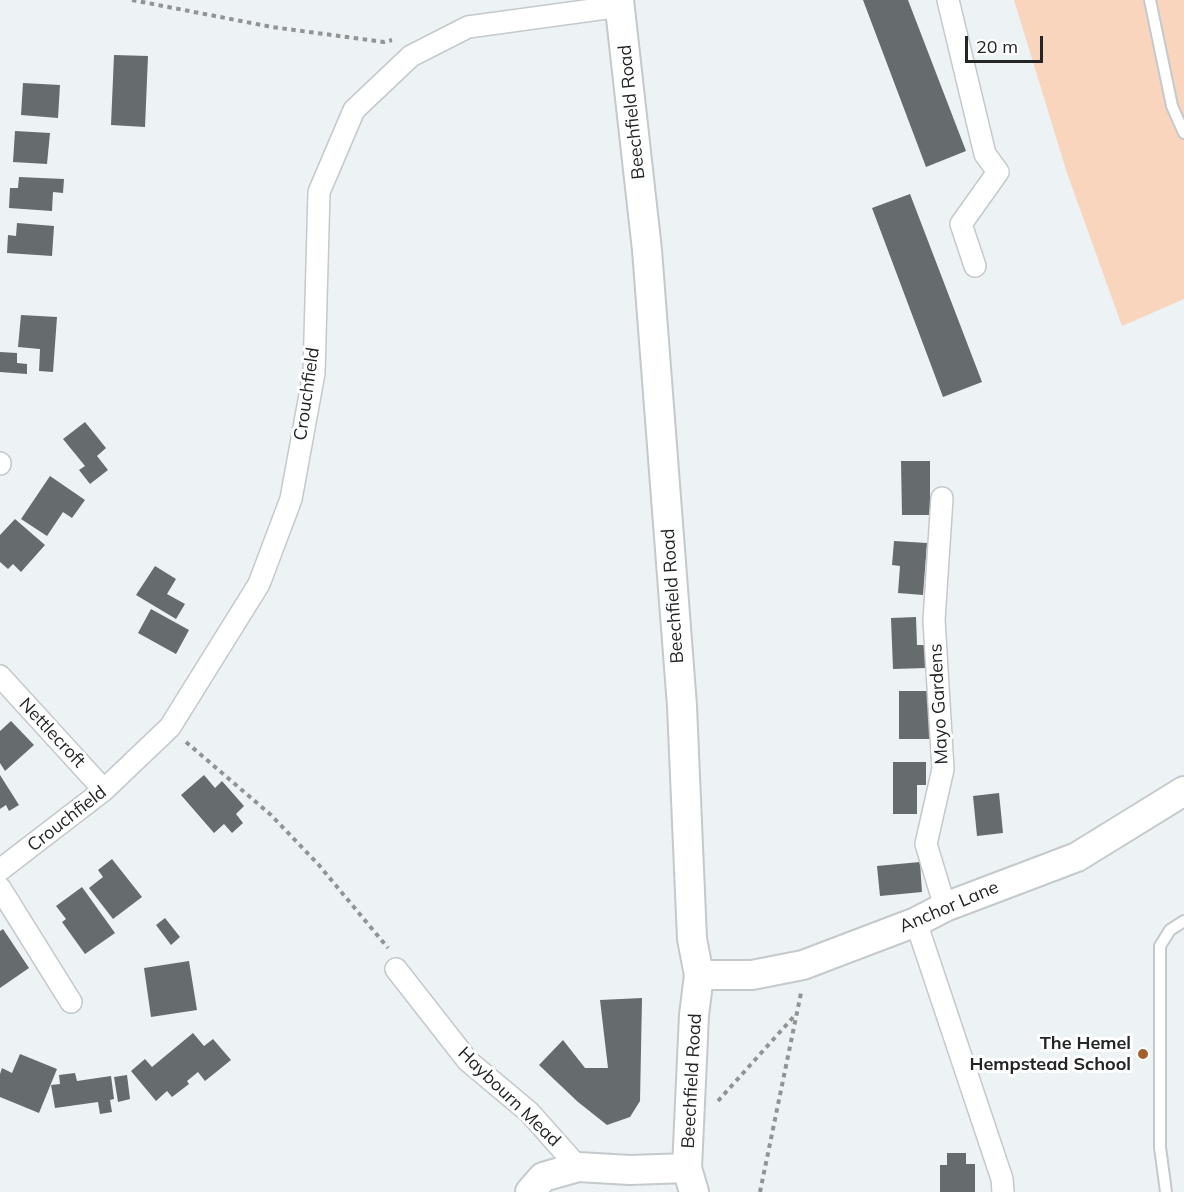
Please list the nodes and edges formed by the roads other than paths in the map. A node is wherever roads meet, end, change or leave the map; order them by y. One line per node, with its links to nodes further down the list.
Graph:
1 (948, 0): 5 (street)
2 (1150, 0): 4 (lane)
3 (620, 3): 8 (street, Crouchfield); 16 (street, Beechfield Road)
4 (1184, 133)
5 (975, 266)
6 (942, 498): 12 (street, Mayo Gardens)
7 (0, 676): 8 (street, Nettlecroft)
8 (104, 790): 10 (street, Crouchfield)
9 (1182, 798): 12 (street, Anchor Lane)
10 (0, 870)
11 (0, 888): 17 (street)
12 (945, 907): 14 (street, Anchor Lane)
13 (1184, 921): 22 (lane)
14 (916, 922): 16 (street, Anchor Lane); 21 (street)
15 (396, 969): 18 (street, Haybourn Mead)
16 (699, 975): 19 (street, Beechfield Road)
17 (71, 1002)
18 (578, 1167): 19 (street); 20 (street)
19 (691, 1180)
20 (530, 1192)
21 (1003, 1192)
22 (1166, 1192)

